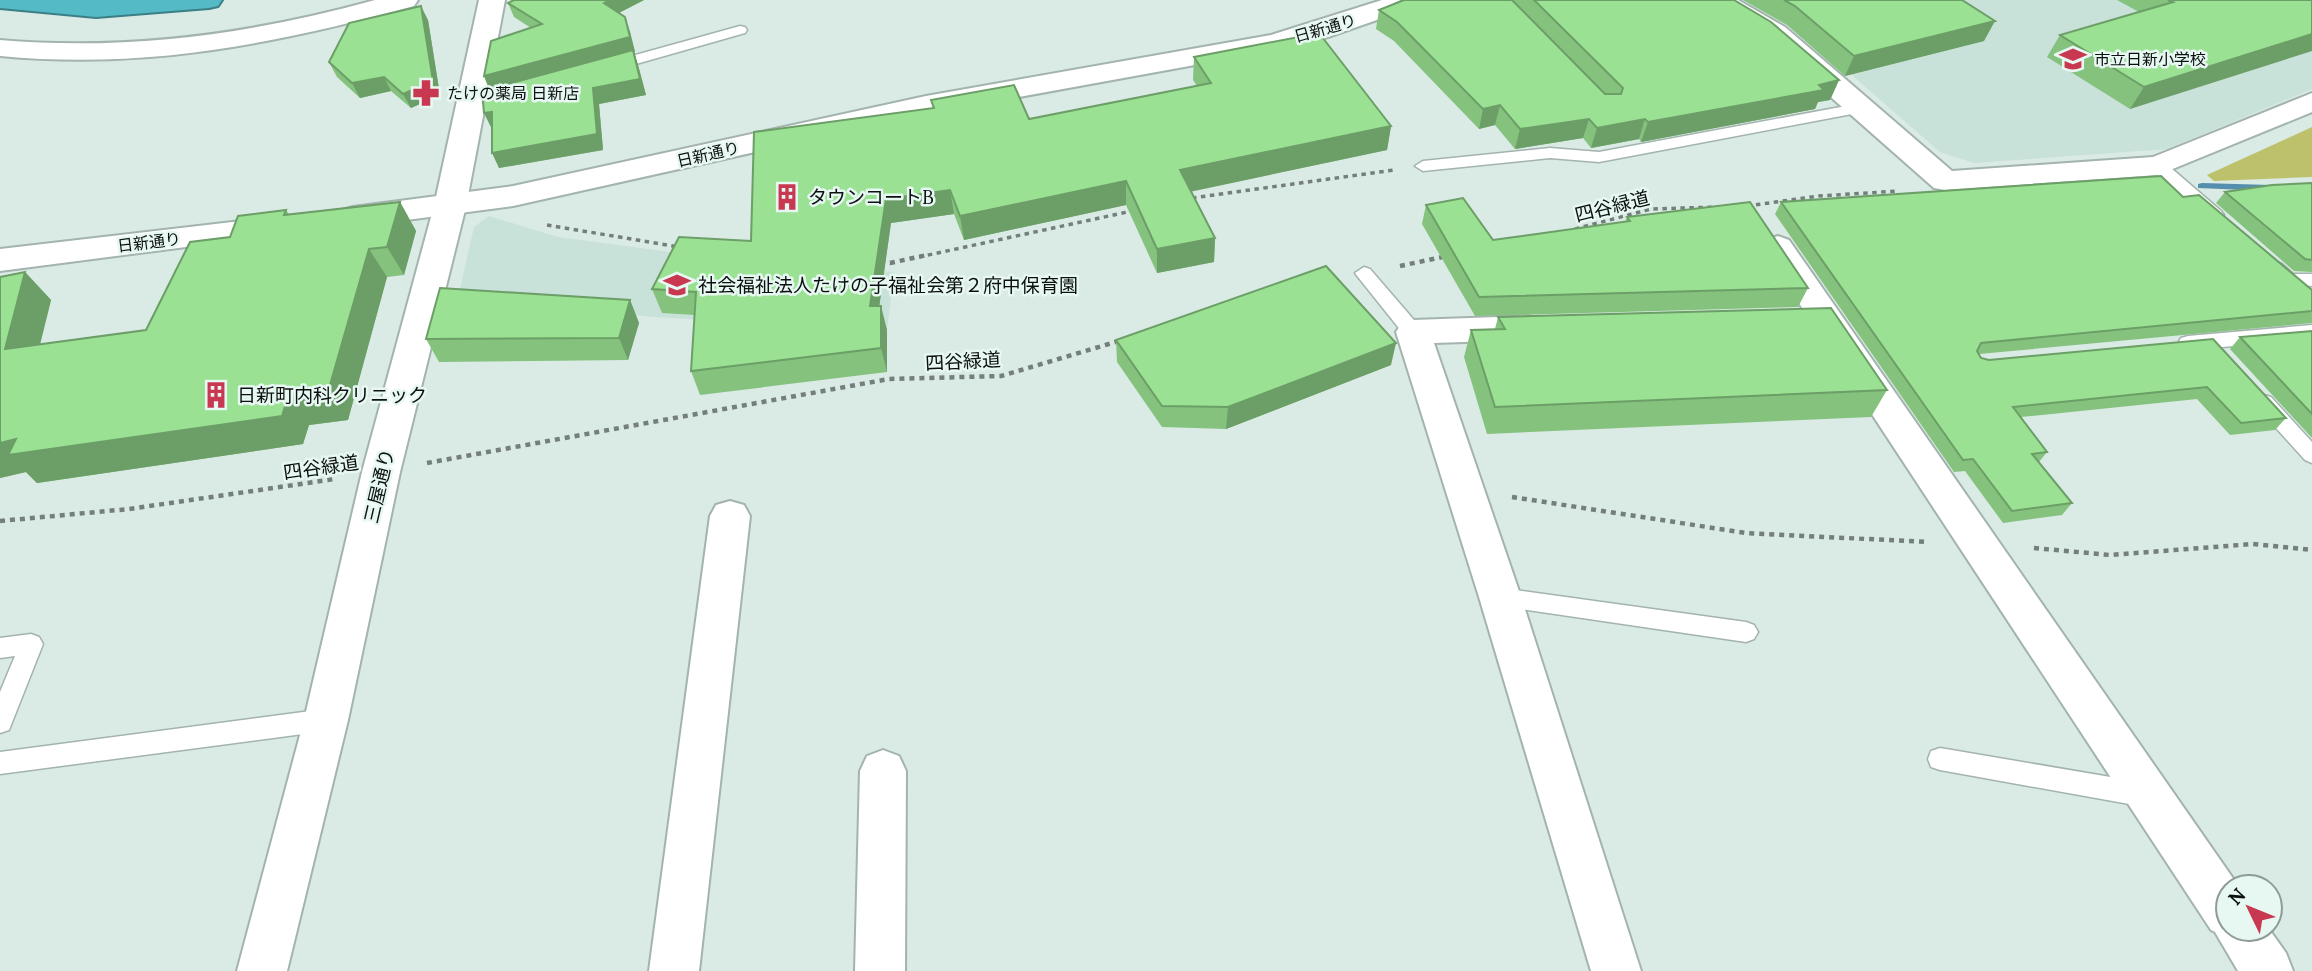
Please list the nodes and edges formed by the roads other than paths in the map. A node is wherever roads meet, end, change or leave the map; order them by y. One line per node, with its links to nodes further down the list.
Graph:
1 (0, 0): 2 (highway)
2 (209, 0)
3 (405, 0): 8 (street)
4 (492, 0): 14 (street, 三屋通り)
5 (1408, 0): 14 (street, 日新通り)
6 (1719, 0): 11 (street)
7 (740, 30): 9 (lane)
8 (0, 48)
9 (592, 71)
10 (2312, 102): 13 (street)
11 (1862, 108): 12 (lane); 13 (street)
12 (1423, 166)
13 (2158, 166): 16 (lane)
14 (450, 206): 18 (street, 日新通り); 37 (street, 三屋通り)
15 (1742, 210): 23 (street)
16 (2232, 230)
17 (2261, 256): 20 (lane)
18 (0, 260)
19 (1364, 273): 26 (lane)
20 (2289, 280): 21 (lane); 22 (lane)
21 (2312, 280)
22 (2312, 298)
23 (1828, 320): 24 (street); 42 (street)
24 (1786, 321)
25 (1565, 327): 26 (street)
26 (1413, 332): 34 (street)
27 (2312, 332): 28 (lane)
28 (2208, 341): 29 (lane); 30 (lane)
29 (2168, 345)
30 (2227, 362)
31 (2246, 383): 32 (lane)
32 (2312, 455)
33 (730, 516): 46 (street)
34 (1500, 597): 35 (lane); 48 (street)
35 (1746, 632)
36 (0, 648): 38 (lane)
37 (326, 720): 40 (lane); 45 (street, 三屋通り)
38 (0, 722)
39 (1940, 759): 42 (lane)
40 (0, 763)
41 (883, 771): 47 (street)
42 (2148, 795): 43 (street)
43 (2214, 892)
44 (2249, 943): 49 (street)
45 (262, 971)
46 (674, 971)
47 (880, 971)
48 (1616, 971)
49 (2268, 971)

